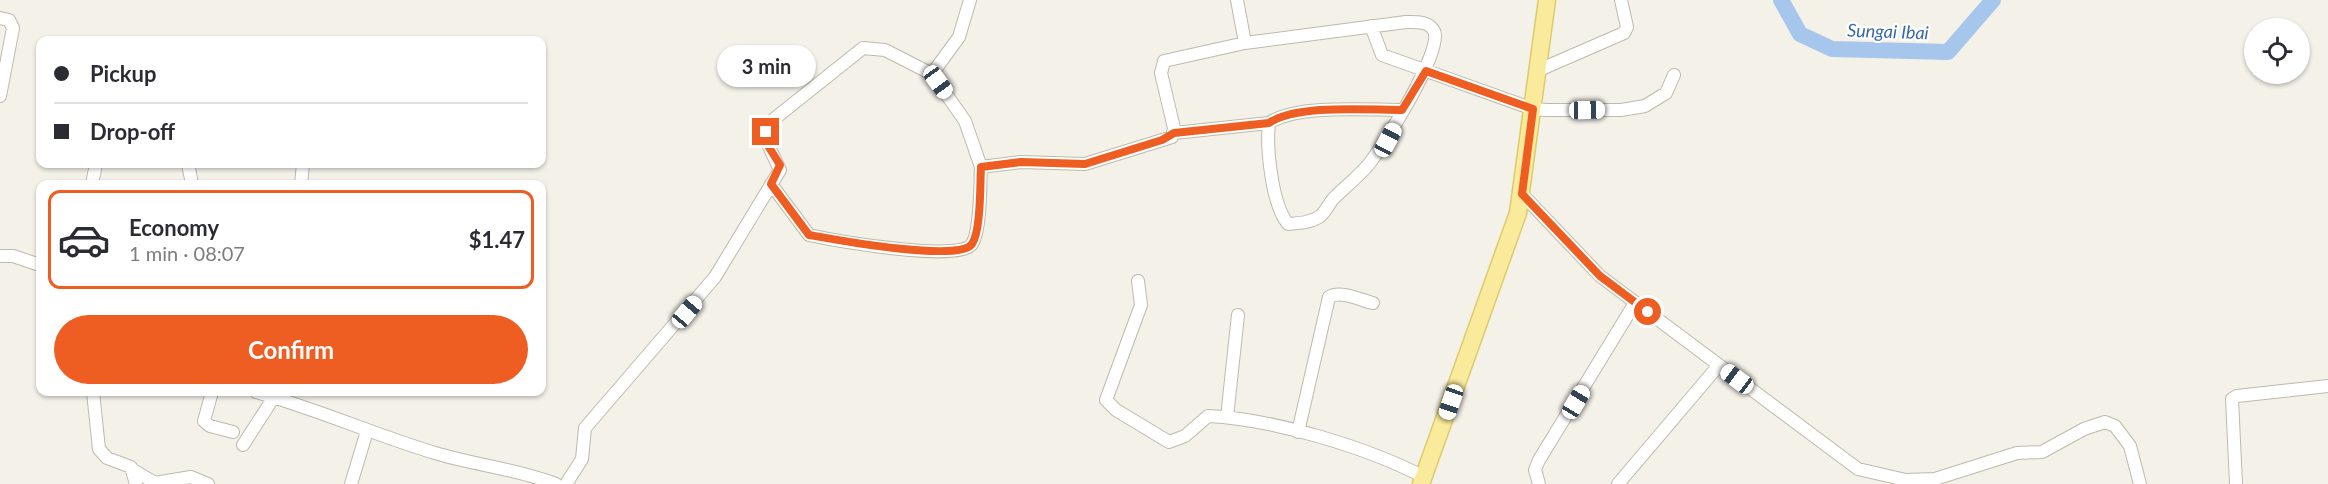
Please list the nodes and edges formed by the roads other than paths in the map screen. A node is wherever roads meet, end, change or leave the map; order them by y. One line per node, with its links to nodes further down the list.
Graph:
1 (970, 0): 10 (street)
2 (1237, 0): 7 (street)
3 (1547, 0): 8 (main road)
4 (1621, 0): 8 (street)
5 (0, 18): 12 (street)
6 (1371, 26): 7 (street); 9 (street); 9 (street)
7 (1245, 43): 16 (street)
8 (1539, 70): 13 (main road)
9 (1426, 71): 13 (street); 14 (street)
10 (932, 74): 17 (street); 18 (street)
11 (1674, 75): 13 (street)
12 (0, 96)
13 (1533, 109): 19 (main road)
14 (1402, 110): 15 (street); 15 (street)
15 (1269, 123): 16 (street)
16 (1174, 133): 17 (street)
17 (981, 167): 18 (street)
18 (771, 184): 44 (street)
19 (1522, 194): 24 (street); 39 (main road)
20 (0, 256): 21 (street)
21 (36, 265)
22 (1138, 281): 32 (street)
23 (1373, 303): 35 (street)
24 (1635, 303): 26 (street); 45 (street)
25 (1238, 315): 32 (street)
26 (1719, 365): 38 (street); 46 (street)
27 (2328, 386): 48 (street)
28 (93, 396): 37 (street)
29 (211, 396): 34 (street)
30 (270, 396): 31 (street)
31 (274, 397): 33 (street); 36 (street)
32 (1227, 417): 35 (street)
33 (367, 431): 42 (street); 43 (street)
34 (233, 432)
35 (1298, 432): 39 (street)
36 (243, 445)
37 (133, 470): 40 (street); 41 (street)
38 (1960, 479): 47 (street)
39 (1423, 480)
40 (136, 484)
41 (208, 484)
42 (351, 484)
43 (556, 484)
44 (566, 484)
45 (1539, 484)
46 (1618, 484)
47 (2140, 484)
48 (2236, 484)

